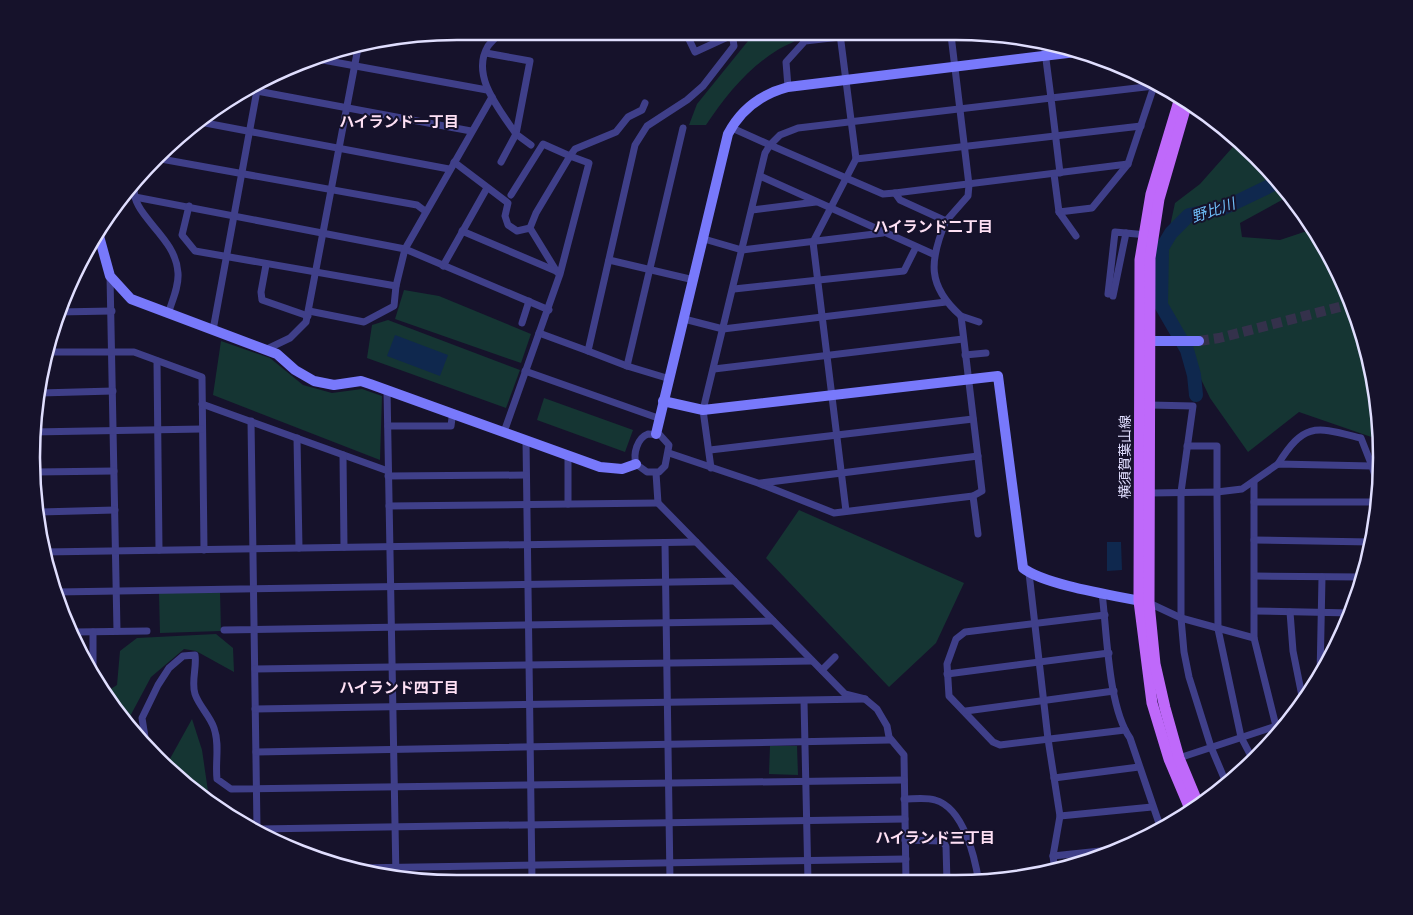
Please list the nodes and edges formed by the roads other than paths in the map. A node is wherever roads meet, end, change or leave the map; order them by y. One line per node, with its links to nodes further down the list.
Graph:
1 (494, 40): 10 (street)
2 (689, 40): 3 (street)
3 (720, 40)
4 (733, 40): 82 (street)
5 (811, 40): 17 (street)
6 (841, 40): 16 (street)
7 (952, 40): 15 (street)
8 (1045, 50): 12 (street)
9 (357, 52): 14 (street)
10 (486, 53): 22 (street); 36 (street)
11 (1063, 54): 12 (street)
12 (1046, 56): 15 (street); 23 (street)
13 (327, 61): 14 (street)
14 (355, 66): 22 (street); 26 (street)
15 (955, 67): 16 (street); 27 (street)
16 (846, 80): 17 (street); 29 (street)
17 (788, 87): 33 (street)
18 (1147, 87): 23 (street)
19 (262, 89): 26 (street)
20 (1153, 90): 31 (street)
21 (257, 91): 35 (street)
22 (490, 94): 34 (street); 36 (street)
23 (1051, 98): 27 (street); 37 (street)
24 (645, 103): 42 (street)
25 (1178, 104): 72 (main road, 横須賀葉山線)
26 (347, 108): 34 (street); 40 (street)
27 (960, 109): 29 (street); 41 (street)
28 (1185, 109): 72 (main road, 横須賀葉山線)
29 (851, 121): 38 (street); 43 (street)
30 (207, 123): 35 (street)
31 (1140, 126): 37 (street); 47 (street)
32 (683, 128): 85 (street)
33 (732, 128): 38 (street); 74 (street)
34 (471, 131): 45 (street)
35 (250, 132): 40 (street); 49 (street)
36 (516, 134): 39 (street); 46 (street)
37 (1055, 134): 41 (street); 50 (street)
38 (770, 144): 51 (street); 52 (street)
39 (531, 145)
40 (340, 148): 48 (street); 55 (street)
41 (964, 148): 43 (street); 53 (street)
42 (570, 156): 58 (street); 68 (street); 87 (street)
43 (856, 159): 52 (street)
44 (165, 160): 49 (street)
45 (454, 162): 48 (street); 54 (street)
46 (501, 162)
47 (1128, 164): 50 (street); 65 (street)
48 (449, 169): 64 (street)
49 (242, 174): 55 (street); 66 (street)
50 (1057, 174): 53 (street); 65 (street)
51 (760, 176): 60 (street); 63 (street)
52 (846, 178): 57 (street); 62 (street)
53 (969, 185): 57 (street); 67 (street)
54 (487, 188): 68 (street); 69 (street)
55 (332, 191): 64 (street); 70 (street)
56 (135, 192): 59 (street)
57 (895, 193): 67 (street)
58 (511, 195)
59 (135, 197): 61 (street); 100 (street)
60 (818, 202): 62 (street); 63 (street)
61 (189, 206): 66 (street); 81 (street)
62 (830, 207): 71 (street); 75 (street)
63 (752, 210): 79 (street)
64 (425, 211): 78 (street)
65 (1059, 212): 73 (street)
66 (235, 215): 70 (street); 81 (street)
67 (946, 221): 80 (street)
68 (530, 228): 87 (street)
69 (462, 231): 84 (street); 87 (street)
70 (324, 233): 78 (street); 86 (street)
71 (885, 233): 75 (street); 76 (street)
72 (1148, 235): 93 (street); 110 (main road, 横須賀葉山線)
73 (1076, 236)
74 (704, 239): 79 (street); 89 (street)
75 (813, 242): 79 (street); 90 (street)
76 (916, 247): 80 (street); 90 (street)
77 (98, 249): 88 (street)
78 (405, 249): 84 (street); 91 (street)
79 (742, 250): 92 (street)
80 (933, 254): 95 (street)
81 (226, 257): 83 (street); 107 (street)
82 (609, 260): 85 (street); 114 (street)
83 (266, 265): 86 (street); 99 (street)
84 (443, 266): 94 (street)
85 (649, 270): 89 (street); 120 (street)
86 (316, 273): 91 (street); 99 (street)
87 (559, 273): 96 (street)
88 (110, 276): 97 (street); 100 (street)
89 (694, 280): 103 (street)
90 (818, 280): 92 (street); 102 (street)
91 (396, 286): 99 (street)
92 (734, 289): 106 (street)
93 (1111, 295)
94 (529, 302): 96 (street); 105 (street)
95 (946, 302): 101 (street); 102 (street)
96 (549, 310): 108 (street)
97 (112, 311): 98 (street); 113 (street)
98 (66, 312)
99 (308, 313): 112 (street)
100 (168, 314): 107 (street)
101 (961, 316): 104 (street); 109 (street)
102 (822, 318): 106 (street); 118 (street)
103 (684, 319): 106 (street); 123 (street)
104 (978, 322)
105 (522, 323)
106 (723, 329): 121 (street)
107 (213, 330): 112 (street)
108 (539, 333): 114 (street); 122 (street)
109 (963, 339): 117 (street); 118 (street)
110 (1145, 341): 111 (street); 131 (main road, 横須賀葉山線); 204 (main road, 横須賀葉山線)
111 (1195, 341)
112 (267, 349): 125 (street)
113 (113, 351): 115 (street); 119 (street); 126 (street)
114 (588, 351): 120 (street)
115 (53, 352)
116 (986, 353): 117 (street)
117 (965, 355): 124 (street)
118 (827, 356): 121 (street); 128 (street)
119 (157, 361): 130 (street); 140 (street)
120 (627, 366): 123 (street)
121 (714, 369): 132 (street)
122 (526, 371): 134 (street); 142 (street)
123 (670, 379): 129 (street)
124 (968, 380): 128 (street); 135 (street); 192 (street)
125 (387, 390): 137 (street); 142 (street)
126 (113, 391): 127 (street); 139 (street)
127 (46, 393)
128 (832, 395): 132 (street); 144 (street)
129 (663, 401): 132 (street); 134 (street)
130 (202, 404): 136 (street); 138 (street)
131 (1150, 405): 147 (street); 167 (main road, 横須賀葉山線)
132 (704, 410): 148 (street)
133 (452, 418): 137 (street)
134 (658, 418): 143 (street)
135 (973, 419): 144 (street); 152 (street)
136 (251, 421): 145 (street); 187 (street)
137 (388, 426): 161 (street)
138 (202, 429): 140 (street); 189 (street)
139 (114, 430): 140 (street); 141 (street); 157 (street)
140 (157, 430): 188 (street)
141 (41, 432)
142 (504, 432): 146 (street)
143 (656, 434): 149 (street); 153 (street)
144 (836, 436): 148 (street); 160 (street)
145 (297, 438): 150 (street); 186 (street)
146 (526, 440): 151 (street); 162 (street)
147 (1187, 446): 165 (street); 166 (street)
148 (710, 450): 156 (street)
149 (669, 453): 156 (street); 159 (street)
150 (343, 455): 161 (street); 184 (street)
151 (568, 456): 153 (street); 173 (street)
152 (978, 456): 160 (street); 168 (street)
153 (636, 464): 159 (street)
154 (1278, 464): 155 (street); 155 (street); 163 (street)
155 (1372, 466)
156 (711, 468): 164 (street)
157 (114, 471): 158 (street); 175 (street)
158 (41, 472)
159 (656, 473): 171 (street)
160 (841, 473): 164 (street); 176 (street)
161 (388, 474): 162 (street); 174 (street)
162 (526, 475): 172 (street)
163 (1254, 482): 166 (street); 169 (street)
164 (758, 483): 176 (street)
165 (1180, 492): 166 (street); 167 (street); 210 (street)
166 (1217, 492): 216 (street)
167 (1150, 493): 204 (main road, 横須賀葉山線)
168 (973, 496): 176 (street); 178 (street)
169 (1254, 502): 170 (street); 179 (street)
170 (1370, 502)
171 (658, 503): 173 (street); 180 (street)
172 (527, 504): 173 (street); 174 (street); 183 (street)
173 (568, 504)
174 (389, 506): 185 (street)
175 (115, 510): 177 (street); 190 (street)
176 (846, 511)
177 (44, 512)
178 (978, 534)
179 (1254, 540): 181 (street); 193 (street)
180 (696, 542): 182 (street); 196 (street)
181 (1364, 542)
182 (665, 543): 183 (street); 197 (street)
183 (527, 545): 185 (street); 198 (street)
184 (344, 547): 185 (street); 186 (street)
185 (390, 547): 199 (street)
186 (299, 548): 187 (street)
187 (253, 549): 189 (street); 200 (street)
188 (159, 550): 189 (street); 190 (street)
189 (204, 550)
190 (116, 551): 191 (street); 201 (street)
191 (51, 552)
192 (1029, 573): 203 (street); 213 (street)
193 (1255, 576): 194 (street); 205 (street)
194 (1322, 577): 195 (street); 207 (street)
195 (1356, 577)
196 (734, 582): 197 (street); 211 (street)
197 (665, 583): 198 (street); 212 (street)
198 (528, 585): 199 (street); 214 (street)
199 (390, 586): 200 (street); 215 (street)
200 (254, 589): 201 (street); 219 (street)
201 (116, 591): 202 (street); 220 (street)
202 (62, 592)
203 (1102, 593): 204 (street); 209 (street)
204 (1144, 602): 210 (street); 260 (main road, 横須賀葉山線); 272 (main road, 横須賀葉山線)
205 (1255, 612): 206 (street); 223 (street)
206 (1290, 612): 207 (street); 237 (street)
207 (1321, 613): 208 (street); 227 (street)
208 (1343, 613)
209 (1105, 615): 213 (street); 224 (street)
210 (1181, 618): 216 (street); 256 (street)
211 (773, 621): 212 (street); 228 (street)
212 (666, 623): 214 (street); 230 (street)
213 (1035, 623): 229 (street); 235 (street)
214 (528, 625): 215 (street); 231 (street)
215 (391, 627): 219 (street); 232 (street)
216 (1218, 629): 223 (street); 250 (street)
217 (147, 630): 220 (street)
218 (224, 630): 219 (street)
219 (254, 630): 233 (street)
220 (117, 631): 222 (street)
221 (79, 632): 222 (street)
222 (93, 632): 226 (street)
223 (1254, 638): 247 (street)
224 (1109, 654): 229 (street); 236 (street)
225 (835, 657): 234 (street)
226 (93, 660)
227 (1320, 660)
228 (812, 661): 230 (street); 234 (street)
229 (1039, 662): 235 (street); 240 (street)
230 (666, 663): 231 (street); 241 (street)
231 (529, 665): 232 (street); 242 (street)
232 (392, 667): 233 (street); 243 (street)
233 (255, 669): 244 (street)
234 (822, 670): 239 (street)
235 (947, 674): 245 (street)
236 (1114, 691): 240 (street); 248 (street)
237 (1300, 693)
238 (804, 700): 239 (street); 241 (street); 253 (street)
239 (865, 700): 252 (street)
240 (1044, 701): 245 (street); 251 (street)
241 (667, 703): 242 (street); 254 (street)
242 (530, 705): 243 (street); 255 (street)
243 (393, 707): 244 (street); 257 (street)
244 (255, 709): 258 (street)
245 (966, 711): 251 (street)
246 (1275, 726): 250 (street)
247 (1276, 726)
248 (1125, 730): 251 (street); 261 (street)
249 (144, 733): 269 (street)
250 (1241, 737): 256 (street); 259 (street)
251 (1048, 739): 263 (street)
252 (890, 740): 253 (street); 264 (street)
253 (805, 741): 254 (street); 265 (street)
254 (668, 744): 255 (street); 266 (street)
255 (530, 747): 257 (street); 267 (street)
256 (1211, 747): 260 (street); 262 (street)
257 (393, 750): 258 (street); 268 (street)
258 (256, 752): 269 (street)
259 (1250, 754)
260 (1179, 758): 271 (main road, 横須賀葉山線)
261 (1138, 767): 263 (street); 273 (street)
262 (1224, 777)
263 (1054, 778): 274 (street)
264 (904, 780): 265 (street); 270 (street)
265 (806, 781): 266 (street); 276 (street)
266 (668, 783): 267 (street); 277 (street)
267 (531, 785): 268 (street); 280 (street)
268 (394, 787): 269 (street); 281 (street)
269 (256, 789): 279 (street)
270 (904, 799): 275 (street); 293 (street)
271 (1196, 799)
272 (1188, 804)
273 (1152, 807): 274 (street); 278 (street)
274 (1060, 816): 285 (street)
275 (905, 819): 276 (street); 283 (street)
276 (806, 820): 277 (street); 287 (street)
277 (669, 822): 280 (street); 288 (street)
278 (1158, 822)
279 (258, 824)
280 (532, 824): 281 (street); 290 (street)
281 (395, 827): 282 (street); 292 (street)
282 (266, 828)
283 (905, 840): 286 (street); 298 (street)
284 (1093, 852): 285 (street)
285 (1053, 856): 289 (street)
286 (906, 859): 287 (street); 297 (street)
287 (807, 861): 288 (street); 296 (street)
288 (670, 863): 290 (street); 295 (street)
289 (1054, 863)
290 (532, 865): 292 (street); 294 (street)
291 (379, 867): 292 (street)
292 (396, 867)
293 (977, 874)
294 (532, 875)
295 (670, 875)
296 (808, 875)
297 (906, 875)
298 (947, 875)

